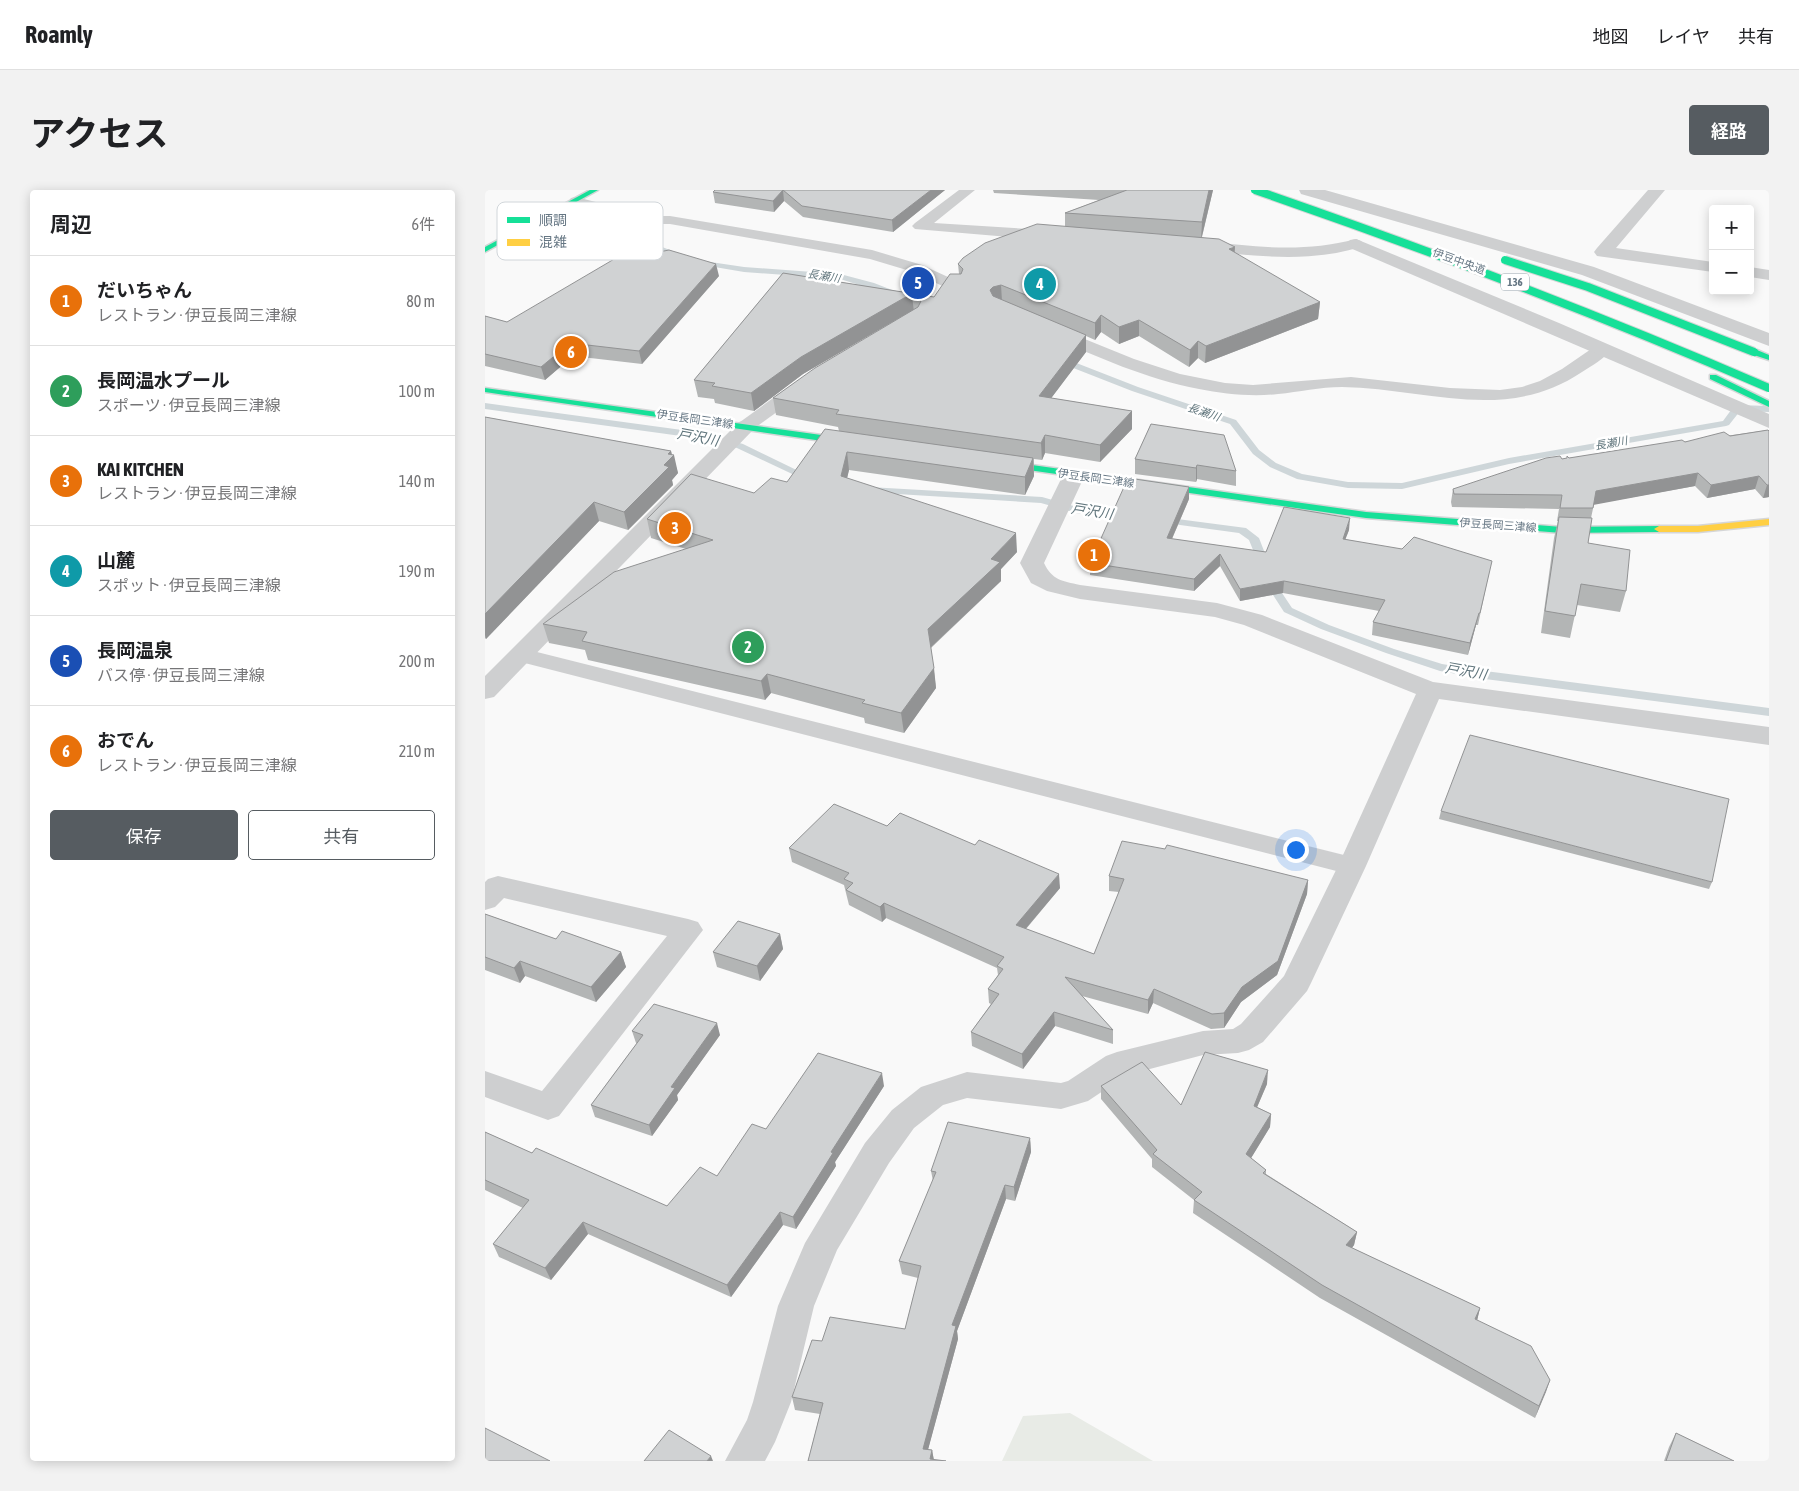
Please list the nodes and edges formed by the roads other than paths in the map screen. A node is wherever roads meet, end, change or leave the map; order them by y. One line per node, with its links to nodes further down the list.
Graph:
1 (595, 190): 7 (main road)
2 (968, 190): 14 (lane)
3 (1255, 190): 10 (main road, 伊豆中央道 / 136, bridge)
4 (1278, 190): 12 (main road, 伊豆中央道 / 136)
5 (1307, 190): 22 (street)
6 (1657, 190): 19 (street)
7 (576, 200): 8 (main road); 9 (lane)
8 (572, 202)
9 (584, 202)
10 (1327, 214): 27 (main road, bridge); 36 (main road, 伊豆中央道 / 136, bridge)
11 (663, 220): 25 (lane)
12 (1374, 222): 13 (main road); 26 (main road, 伊豆中央道 / 136)
13 (1411, 233)
14 (1065, 236)
15 (497, 243): 18 (main road)
16 (1356, 244): 17 (lane); 27 (street)
17 (1190, 245)
18 (485, 250)
19 (1603, 252): 21 (street); 22 (street)
20 (1494, 257): 32 (main road, bridge)
21 (1709, 266)
22 (1588, 271): 27 (street); 30 (street)
23 (1754, 273): 24 (street)
24 (1769, 275)
25 (955, 286)
26 (1579, 297)
27 (1553, 319): 31 (street)
28 (1640, 321): 34 (main road)
29 (1041, 326): 31 (lane)
30 (1769, 340)
31 (1603, 349): 39 (street)
32 (1769, 358)
33 (1708, 375): 38 (main road)
34 (1769, 376)
35 (810, 380): 40 (lane)
36 (1769, 388)
37 (485, 390): 40 (main road, 伊豆長岡三津線)
38 (1769, 404)
39 (1769, 422)
40 (746, 426): 41 (main road, 伊豆長岡三津線); 45 (street)
41 (871, 445)
42 (987, 462): 43 (main road, 伊豆長岡三津線)
43 (1074, 475): 44 (main road, 伊豆長岡三津線); 46 (street)
44 (1769, 522)
45 (521, 655): 47 (street); 49 (lane)
46 (1431, 690): 48 (street); 49 (street)
47 (485, 691)
48 (1769, 736)
49 (1353, 866): 52 (street)
50 (485, 900): 51 (street)
51 (485, 1084)
52 (744, 1461)

